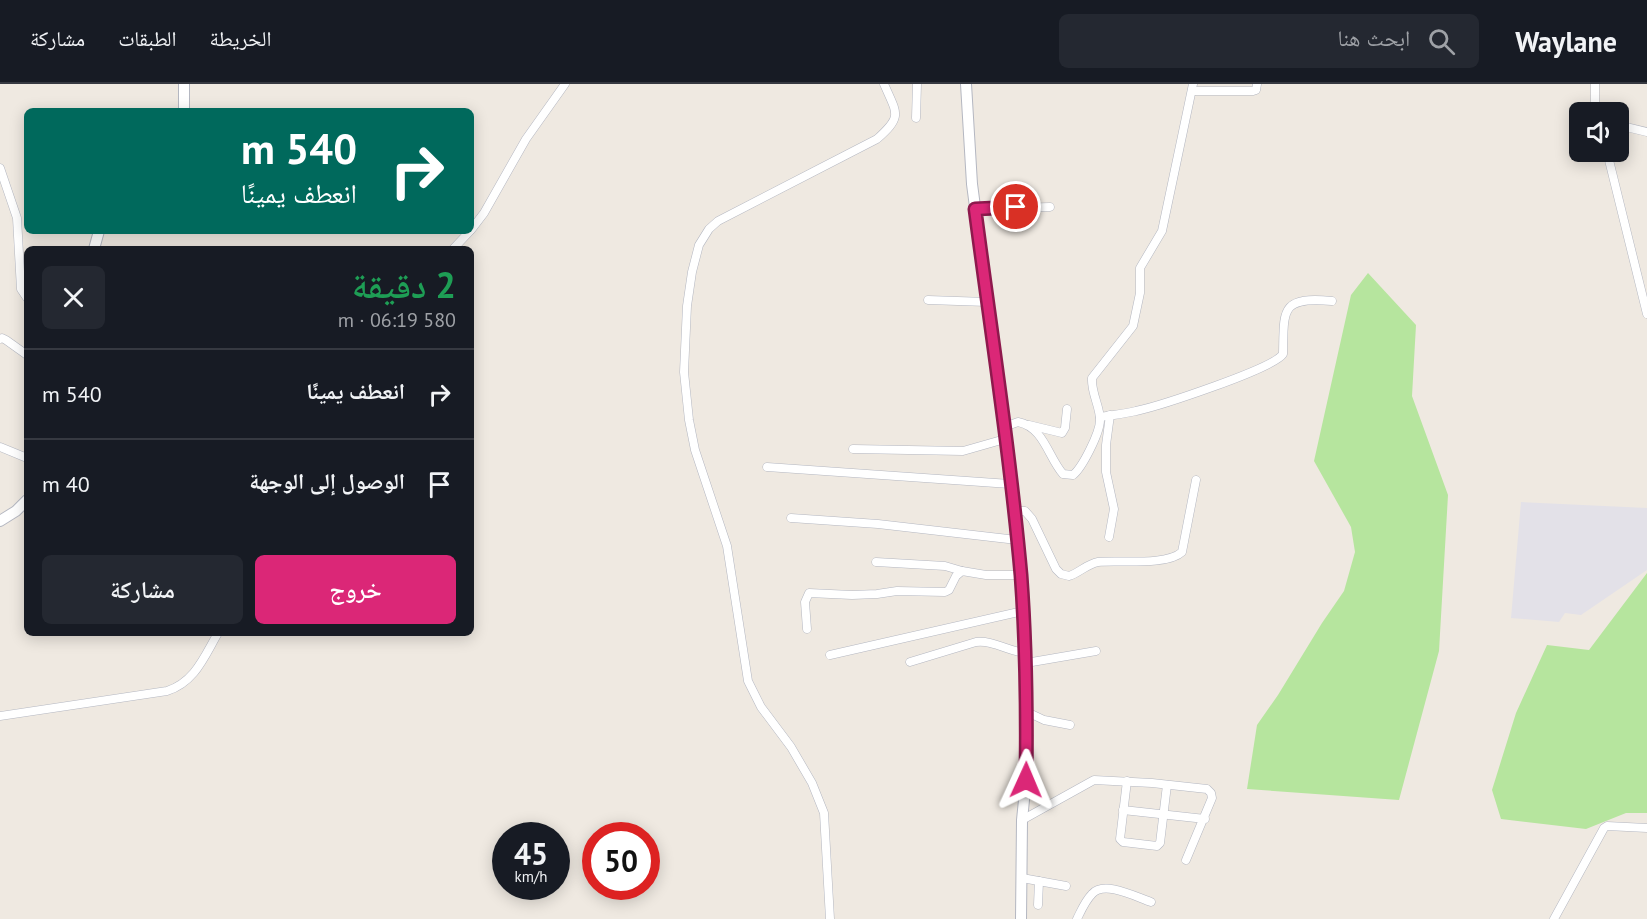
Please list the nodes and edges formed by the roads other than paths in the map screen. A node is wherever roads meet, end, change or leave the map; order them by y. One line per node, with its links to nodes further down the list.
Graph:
1 (184, 84): 10 (main road)
2 (565, 84): 18 (street)
3 (884, 84): 72 (street)
4 (917, 84): 11 (street)
5 (966, 84): 17 (main road)
6 (1257, 84): 8 (street)
7 (1595, 84): 9 (street)
8 (1193, 88): 30 (street)
9 (1595, 102)
10 (184, 108)
11 (916, 118)
12 (1629, 128): 13 (street)
13 (1647, 132)
14 (1609, 162): 25 (street)
15 (0, 168): 21 (street)
16 (1050, 207): 17 (street)
17 (975, 209): 24 (main road)
18 (474, 227)
19 (468, 234): 20 (street)
20 (456, 246)
21 (24, 294)
22 (928, 300): 24 (street)
23 (1332, 301): 29 (street)
24 (987, 302): 32 (main road)
25 (1647, 314)
26 (0, 339): 27 (street)
27 (24, 353)
28 (1067, 409): 31 (street)
29 (1110, 415): 30 (street); 44 (street)
30 (1100, 417): 31 (street)
31 (1024, 423): 32 (street)
32 (1004, 427): 33 (main road)
33 (1005, 440): 35 (street); 39 (main road)
34 (0, 447): 36 (street)
35 (854, 450)
36 (24, 457)
37 (767, 467): 39 (street)
38 (1196, 480): 41 (street)
39 (1010, 484): 41 (main road)
40 (24, 503): 43 (main road)
41 (1013, 511): 45 (main road)
42 (791, 518): 45 (street)
43 (0, 521)
44 (1109, 537)
45 (1017, 540): 48 (main road)
46 (876, 562): 47 (street)
47 (963, 571): 48 (street); 50 (street)
48 (1021, 575): 49 (main road)
49 (1023, 611): 53 (street); 54 (main road)
50 (807, 629)
51 (216, 636): 57 (street)
52 (1096, 651): 54 (street)
53 (830, 655)
54 (1026, 658): 55 (street); 56 (main road)
55 (910, 662)
56 (1027, 712): 58 (street); 64 (main road)
57 (0, 717)
58 (1070, 725)
59 (1127, 781): 60 (street); 61 (street); 64 (street)
60 (1167, 785): 62 (street); 63 (street)
61 (1123, 810): 62 (street); 62 (street)
62 (1164, 814): 63 (street)
63 (1205, 819): 66 (street)
64 (1022, 820): 67 (main road)
65 (1647, 828): 75 (street)
66 (1186, 861)
67 (1022, 878): 68 (street); 73 (main road)
68 (1038, 881): 69 (street); 71 (street)
69 (1066, 886)
70 (1150, 902): 74 (street)
71 (1038, 905)
72 (830, 919)
73 (1022, 919)
74 (1077, 919)
75 (1554, 919)

